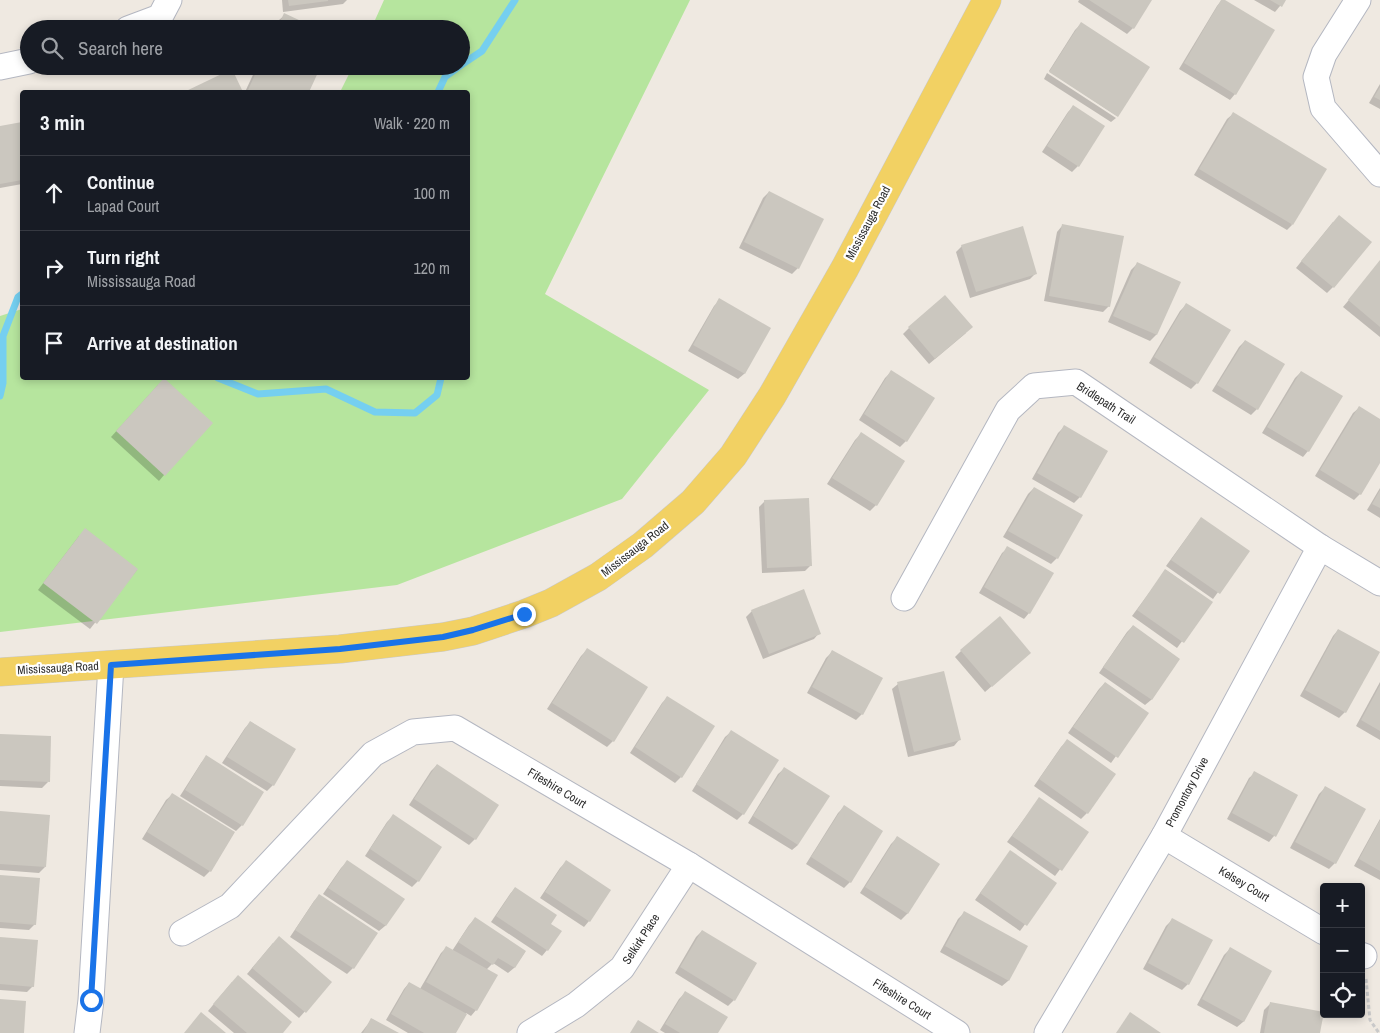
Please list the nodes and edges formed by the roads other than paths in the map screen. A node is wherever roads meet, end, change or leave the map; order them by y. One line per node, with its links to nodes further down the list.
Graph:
1 (169, 0): 4 (street)
2 (987, 0): 11 (main road, Mississauga Road)
3 (1358, 0): 7 (street)
4 (152, 20)
5 (20, 63): 6 (street)
6 (0, 67)
7 (1380, 174)
8 (1320, 547): 9 (street, Bridlepath Trail); 10 (street, Bridlepath Trail); 13 (street, Promontory Drive)
9 (1380, 583)
10 (904, 598)
11 (111, 665): 12 (main road, Mississauga Road); 17 (street)
12 (0, 672)
13 (1164, 836): 15 (street, Kelsey Court); 20 (street, Promontory Drive)
14 (689, 866): 16 (street, Fifeshire Court); 18 (street, Selkirk Place); 19 (street, Fifeshire Court)
15 (1320, 930)
16 (182, 933)
17 (87, 1033)
18 (530, 1033)
19 (957, 1033)
20 (1047, 1033)

